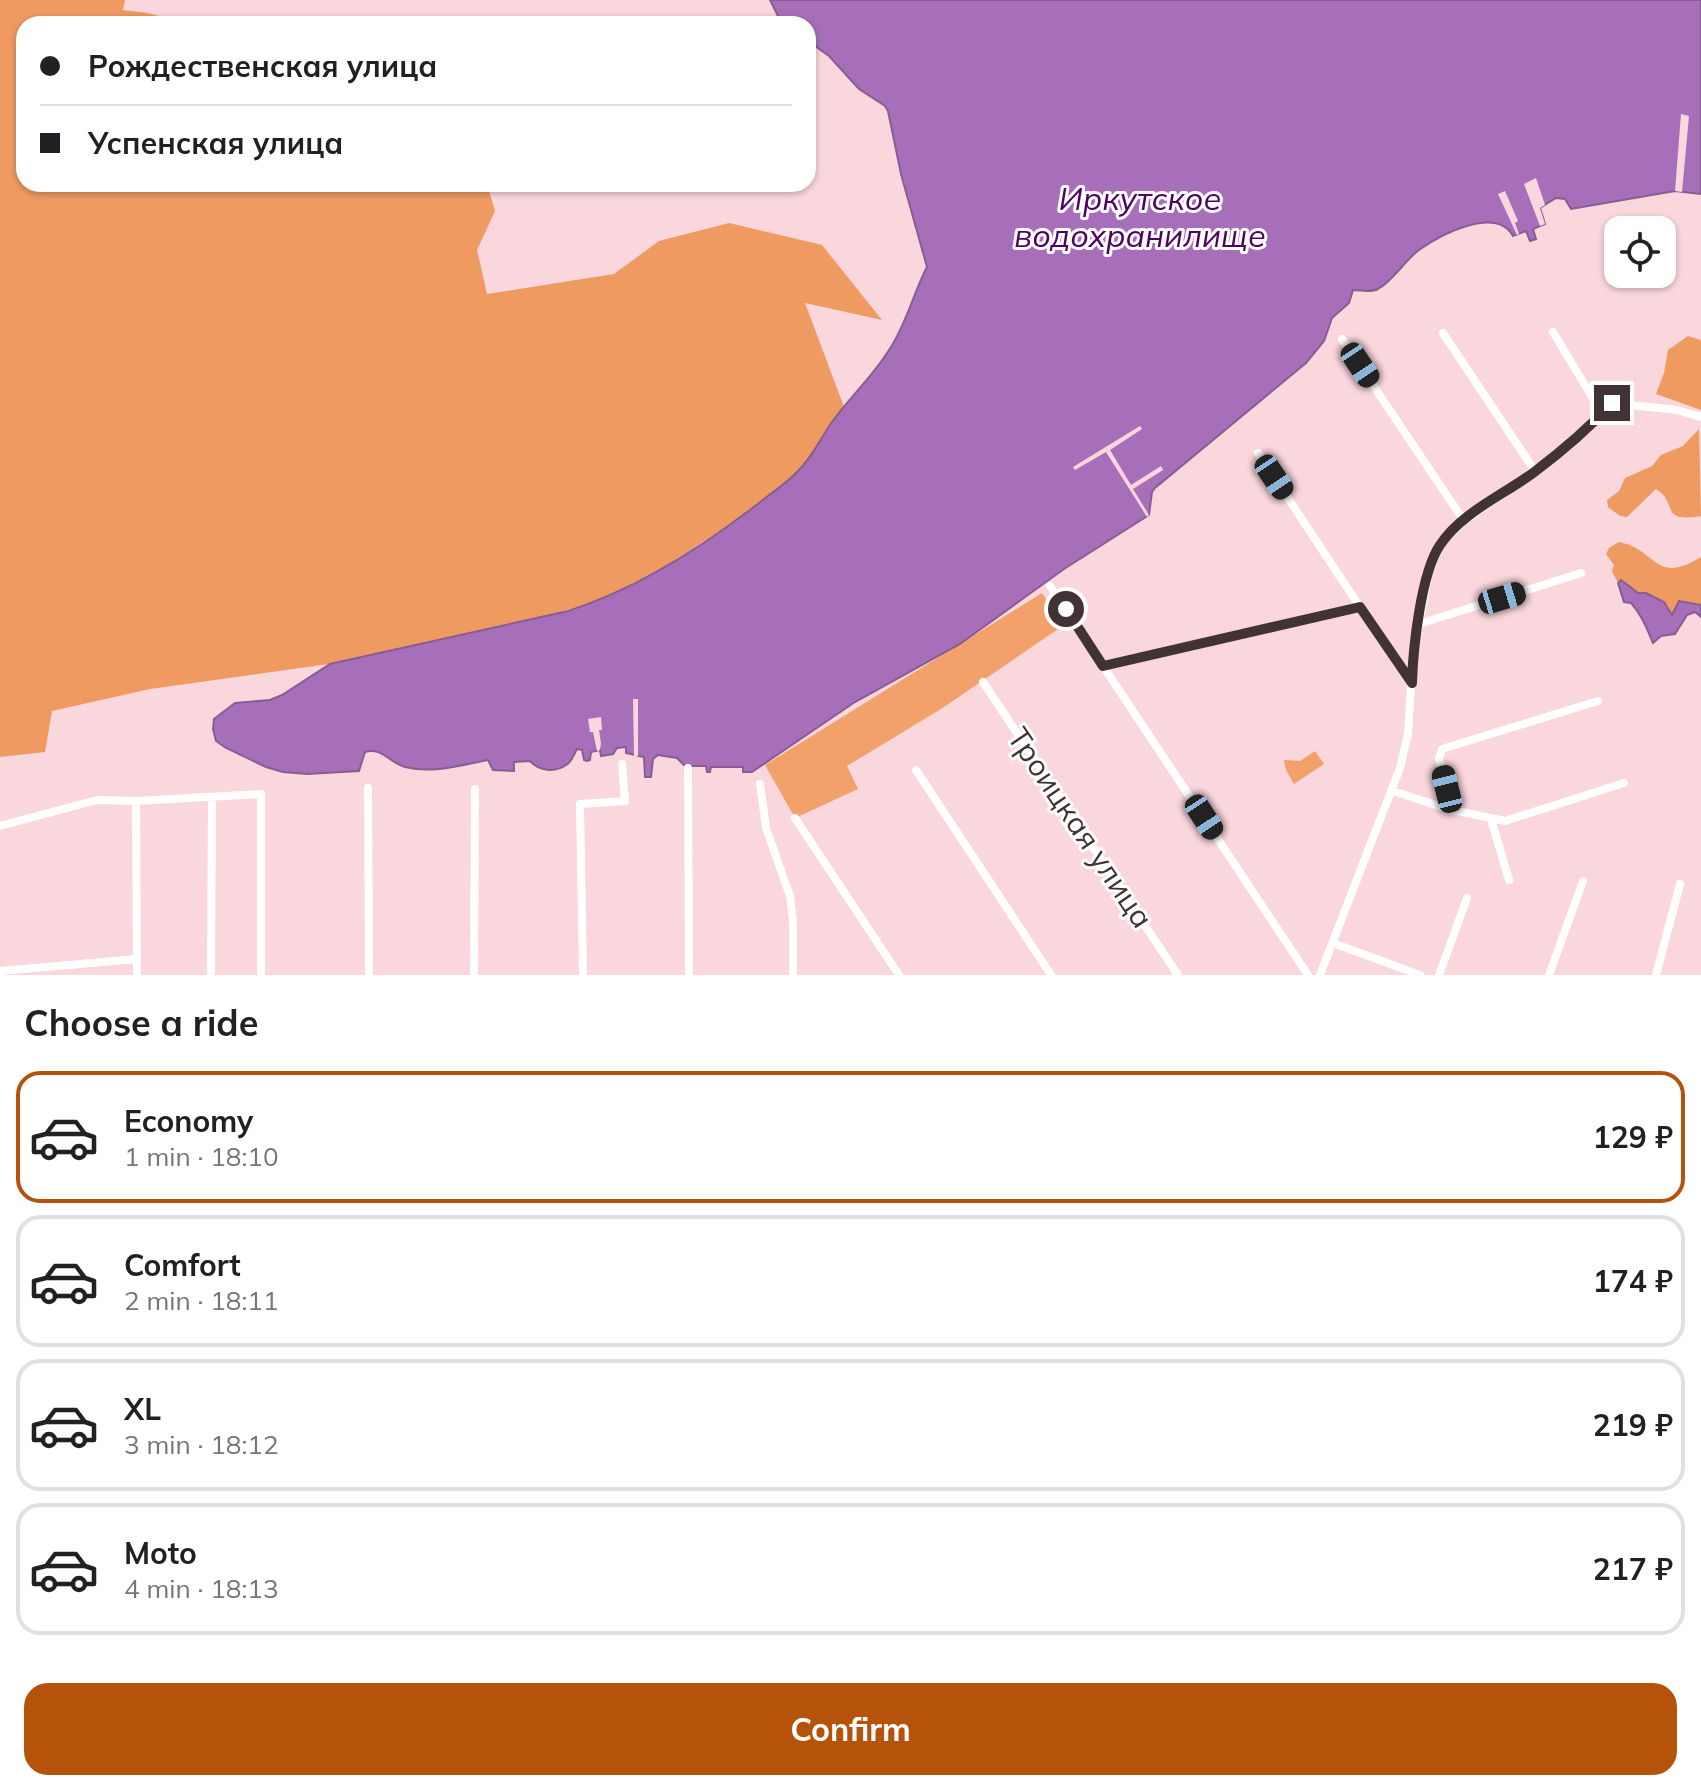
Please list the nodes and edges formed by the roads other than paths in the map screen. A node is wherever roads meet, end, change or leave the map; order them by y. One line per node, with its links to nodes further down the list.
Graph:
1 (1553, 332): 5 (street)
2 (1443, 333): 7 (street)
3 (1342, 339): 8 (street)
4 (1701, 417): 5 (street)
5 (1593, 424): 7 (street)
6 (1258, 453): 11 (street)
7 (1535, 471): 8 (street)
8 (1464, 521): 12 (street)
9 (1581, 573): 12 (street)
10 (1050, 586): 13 (street)
11 (1360, 607): 13 (street); 15 (street)
12 (1419, 624): 15 (street)
13 (1103, 666): 49 (street)
14 (983, 682): 48 (street, Троицкая улица)
15 (1412, 683): 24 (street)
16 (1598, 701): 27 (street)
17 (622, 764): 43 (street)
18 (688, 768): 44 (street)
19 (916, 770): 47 (street)
20 (1624, 783): 29 (street)
21 (760, 784): 45 (street)
22 (368, 788): 41 (street)
23 (475, 789): 42 (street)
24 (1393, 791): 27 (street); 35 (street)
25 (212, 797): 26 (street); 39 (street); 40 (street)
26 (136, 801): 30 (street); 36 (street)
27 (1454, 810): 29 (street)
28 (795, 818): 46 (street)
29 (1491, 819): 31 (street)
30 (0, 826)
31 (1509, 880)
32 (1583, 881): 53 (street)
33 (1680, 884): 54 (street)
34 (1467, 898): 52 (street)
35 (1333, 943): 50 (street); 51 (street)
36 (137, 959): 37 (street); 38 (street)
37 (0, 971)
38 (137, 975)
39 (211, 975)
40 (261, 975)
41 (369, 975)
42 (474, 975)
43 (583, 975)
44 (689, 975)
45 (793, 975)
46 (899, 975)
47 (1051, 975)
48 (1178, 975)
49 (1308, 975)
50 (1320, 975)
51 (1420, 975)
52 (1439, 975)
53 (1549, 975)
54 (1656, 975)

